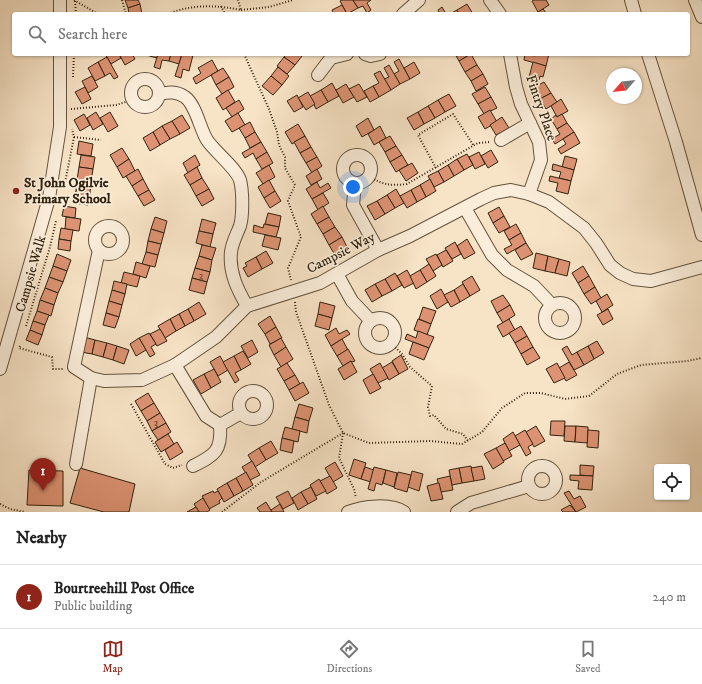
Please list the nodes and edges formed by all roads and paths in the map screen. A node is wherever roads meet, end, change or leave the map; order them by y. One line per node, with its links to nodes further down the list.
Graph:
1 (60, 0): 12 (street)
2 (75, 0): 13 (path); 14 (path)
3 (122, 0): 15 (path)
4 (238, 0): 11 (path)
5 (293, 0): 11 (path)
6 (419, 0): 18 (street)
7 (490, 0): 19 (street)
8 (631, 0): 20 (street)
9 (695, 0): 21 (street)
10 (221, 6): 11 (path); 16 (path); 17 (path)
11 (241, 10)
12 (60, 12)
13 (76, 12)
14 (95, 12)
15 (125, 12)
16 (173, 12)
17 (224, 12)
18 (405, 12)
19 (499, 12)
20 (634, 12)
21 (702, 17)
22 (60, 56): 58 (street)
23 (245, 56): 48 (path)
24 (339, 56): 27 (street)
25 (510, 56): 31 (street, Fintry Place)
26 (649, 56): 43 (street)
27 (318, 75)
28 (159, 94): 29 (street); 29 (street); 50 (street)
29 (132, 100): 30 (path)
30 (71, 109)
31 (530, 123): 34 (street); 40 (street, Fintry Place)
32 (74, 137): 33 (path)
33 (101, 140)
34 (501, 140)
35 (478, 143): 36 (path)
36 (474, 146): 37 (path); 37 (path)
37 (436, 168): 38 (path)
38 (369, 176): 39 (street); 39 (street)
39 (355, 183): 45 (street)
40 (529, 194): 41 (street, Campsie Way); 46 (street, Campsie Way)
41 (465, 208): 45 (street, Campsie Way); 49 (street)
42 (56, 219): 52 (path, Campsie Walk)
43 (702, 235)
44 (99, 250): 57 (street)
45 (378, 250): 47 (street, Campsie Way)
46 (702, 267)
47 (337, 274): 48 (street, Campsie Way); 51 (street)
48 (293, 292): 50 (street, Campsie Way); 63 (path)
49 (552, 305)
50 (248, 306): 56 (street, Campsie Way)
51 (371, 321): 54 (street); 54 (street)
52 (26, 326)
53 (22, 340): 57 (path)
54 (391, 342): 64 (path)
55 (702, 358): 64 (path)
56 (176, 365): 59 (street, Campsie Way); 62 (street)
57 (74, 367): 59 (street, Campsie Way)
58 (0, 369)
59 (91, 378): 65 (street)
60 (131, 404): 66 (path)
61 (241, 413): 62 (street)
62 (220, 425): 66 (street)
63 (343, 433): 64 (path); 69 (path); 71 (path)
64 (468, 441)
65 (76, 464)
66 (193, 466)
67 (529, 486): 73 (street)
68 (0, 504): 70 (path)
69 (353, 510): 72 (street)
70 (25, 512)
71 (222, 512)
72 (404, 512)
73 (457, 512)

